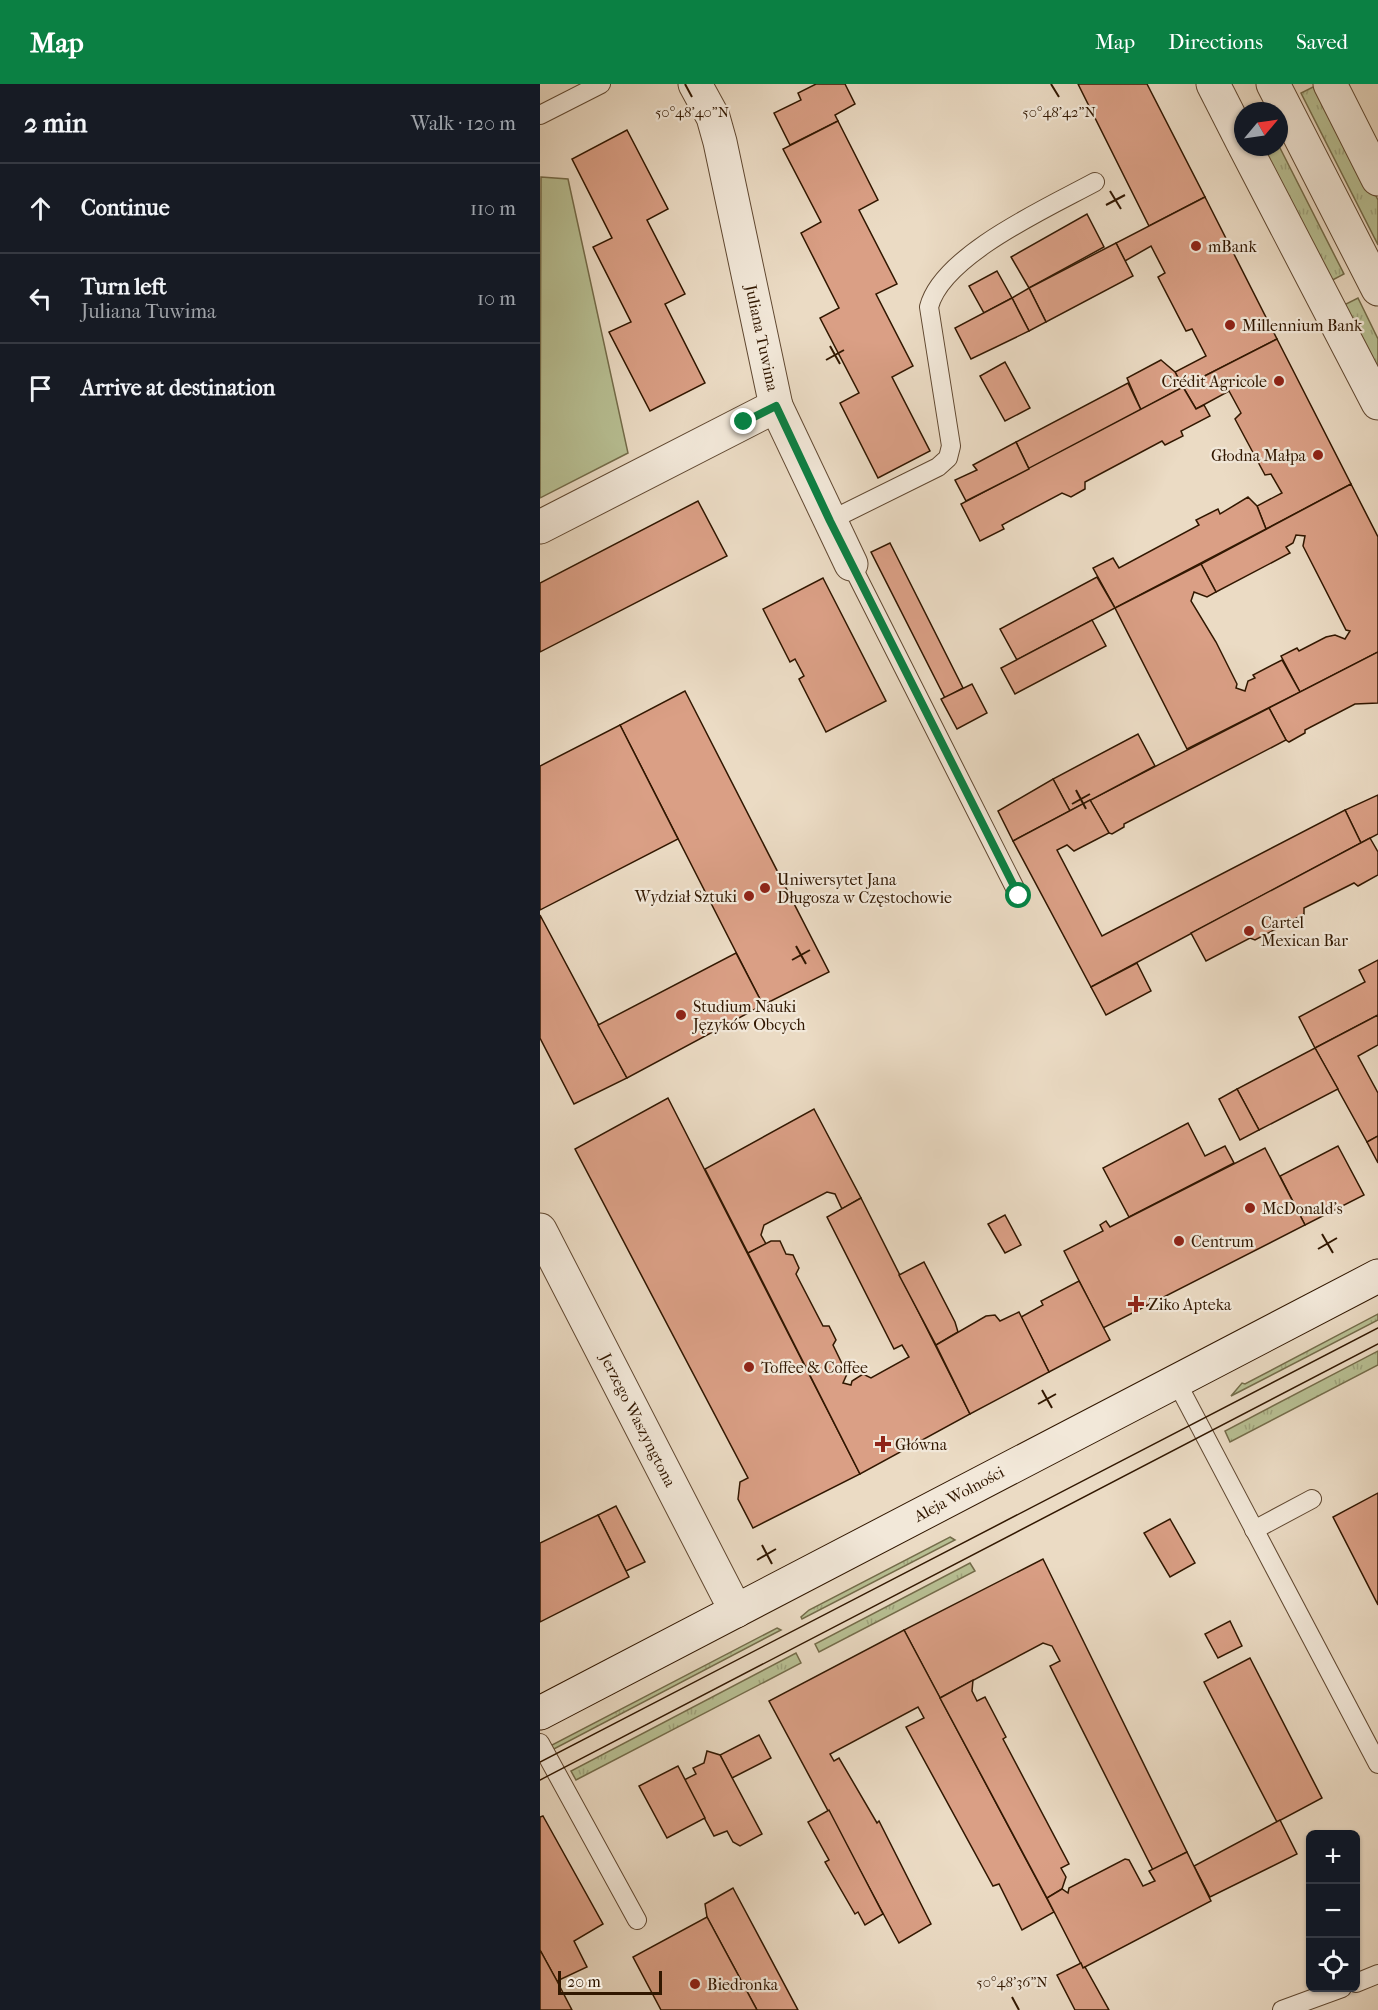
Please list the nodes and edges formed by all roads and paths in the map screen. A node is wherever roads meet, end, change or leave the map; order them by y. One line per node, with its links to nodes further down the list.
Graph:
1 (601, 84): 6 (lane)
2 (695, 84): 13 (street, Juliana Tuwima)
3 (1213, 84): 7 (street)
4 (1273, 84): 11 (street)
5 (1330, 84): 9 (street)
6 (540, 115)
7 (1234, 125)
8 (1250, 156): 12 (street)
9 (1378, 179)
10 (1095, 182): 14 (lane)
11 (1378, 289)
12 (1378, 403)
13 (776, 406): 14 (street); 15 (street, Juliana Tuwima)
14 (830, 521): 16 (street)
15 (540, 527)
16 (851, 564): 17 (lane)
17 (1019, 896)
18 (540, 1230): 23 (street, Jerzego Waszyngtona)
19 (1378, 1276): 20 (street, Aleja Wolności)
20 (1176, 1381): 22 (lane); 23 (street, Aleja Wolności)
21 (1312, 1499): 22 (lane)
22 (1254, 1530): 26 (lane)
23 (736, 1611): 24 (street, Aleja Wolności)
24 (540, 1713)
25 (540, 1743): 27 (lane)
26 (1378, 1764)
27 (637, 1920)
28 (1378, 1974): 29 (lane)
29 (1360, 1981)
30 (1331, 1992): 31 (lane)
31 (1282, 2010)

